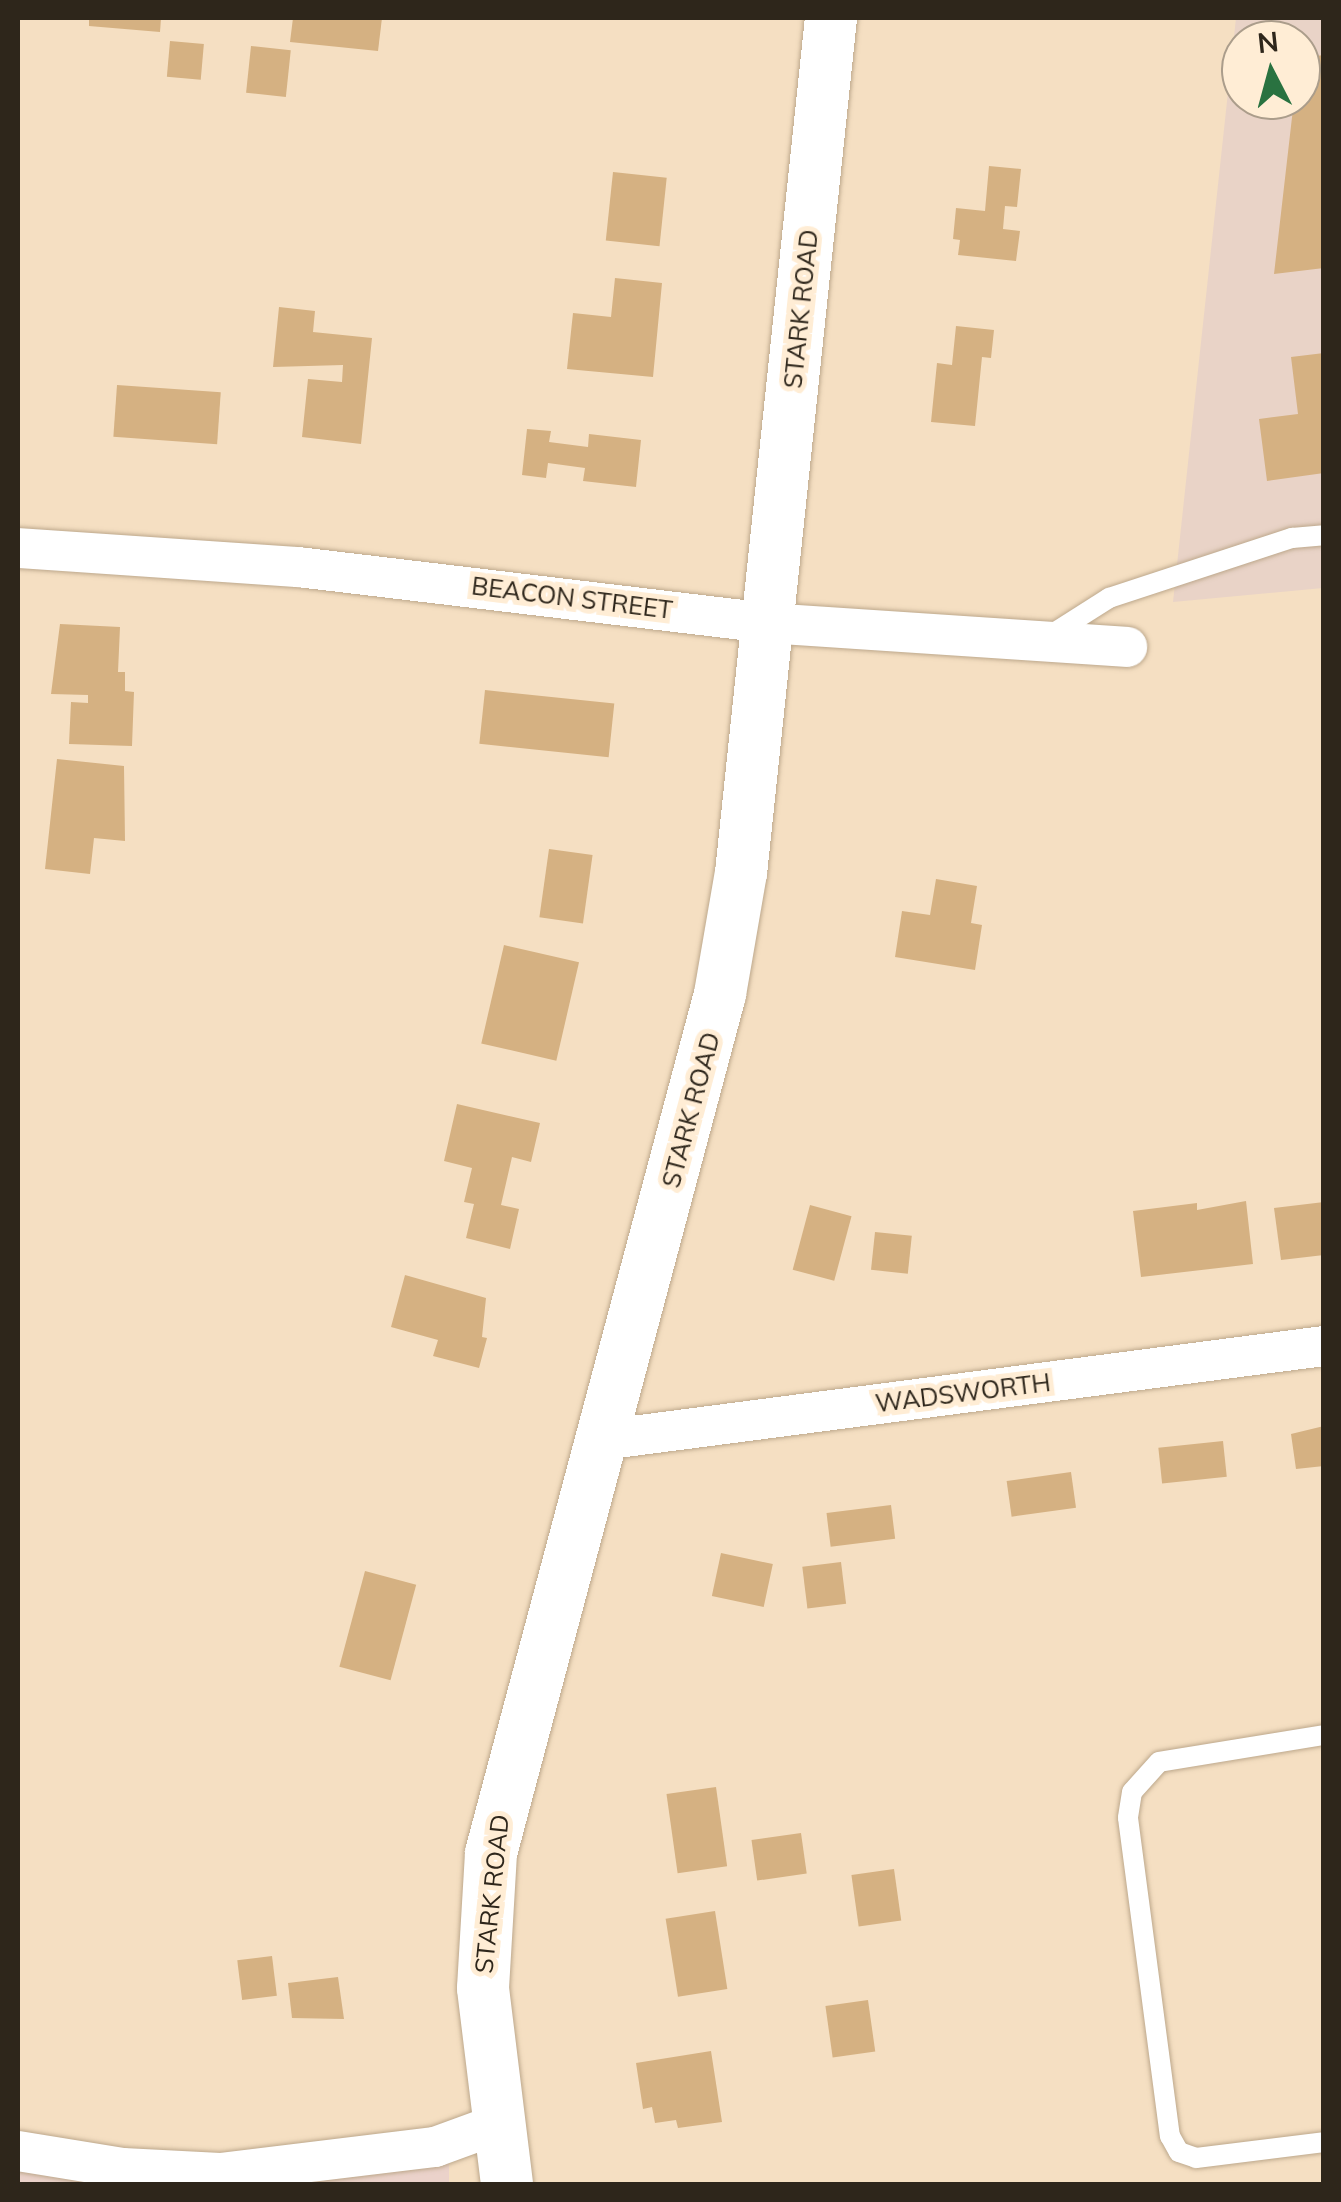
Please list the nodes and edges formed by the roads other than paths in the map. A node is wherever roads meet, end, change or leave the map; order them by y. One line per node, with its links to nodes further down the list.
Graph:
1 (830, 18): 4 (street, STARK ROAD)
2 (1324, 535): 5 (lane)
3 (18, 548): 4 (street, BEACON STREET)
4 (768, 623): 5 (street, BEACON STREET); 8 (street, STARK ROAD)
5 (1040, 642): 6 (street, BEACON STREET)
6 (1127, 647)
7 (1324, 1346): 8 (street, WADSWORTH)
8 (602, 1440): 10 (street, STARK ROAD)
9 (1324, 1735): 11 (lane)
10 (498, 2124): 12 (street); 13 (street, STARK ROAD)
11 (1324, 2142)
12 (18, 2150)
13 (507, 2184)

